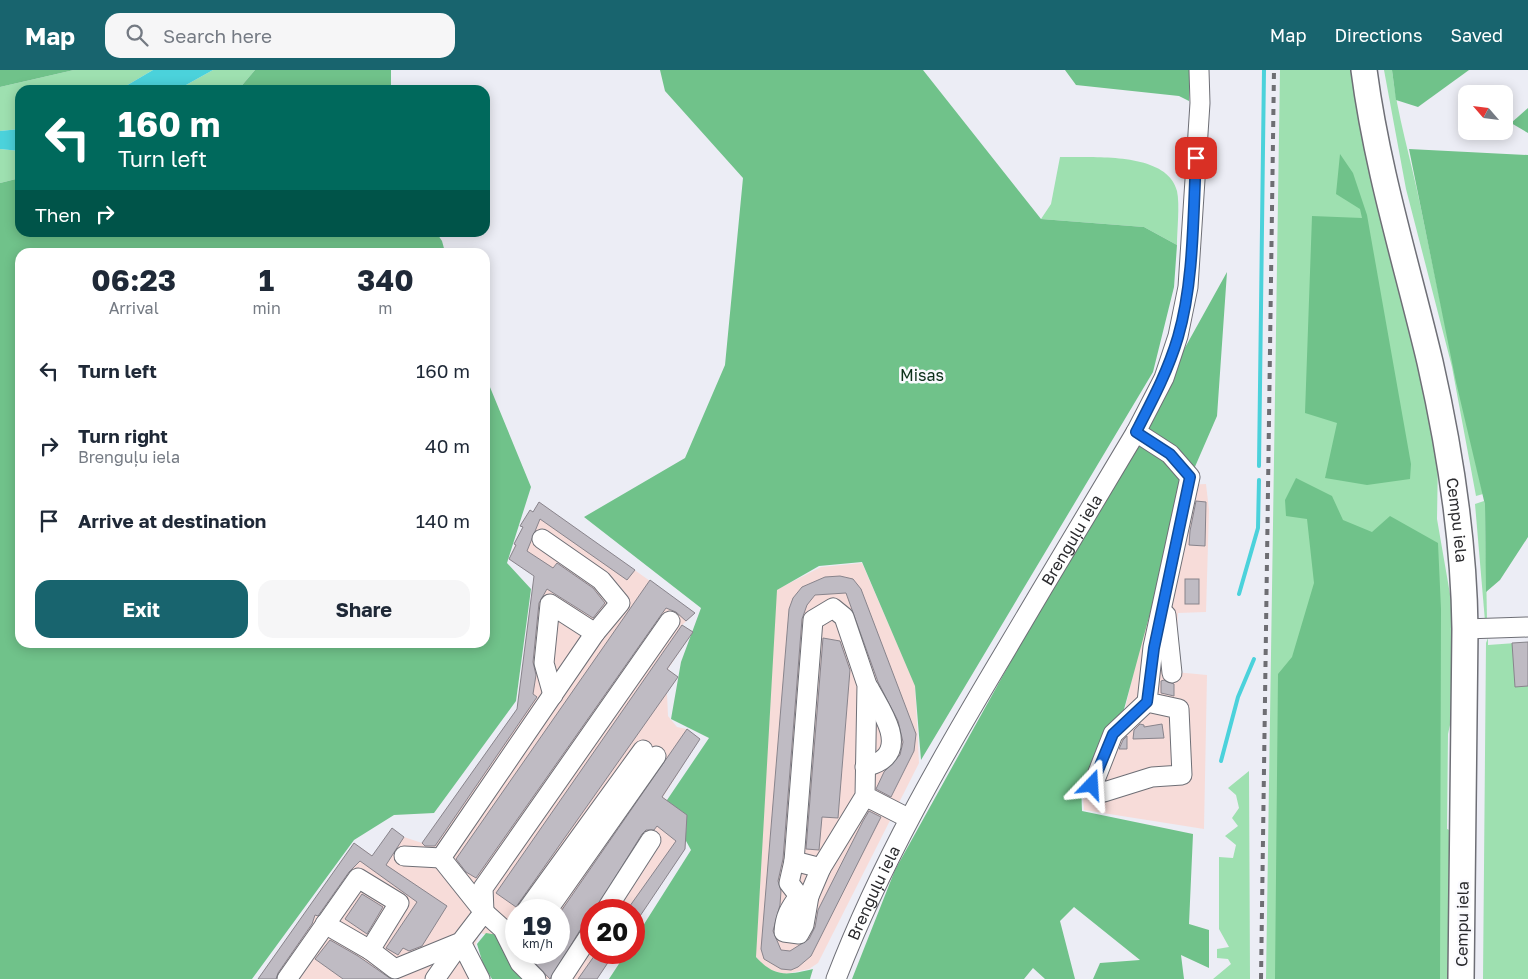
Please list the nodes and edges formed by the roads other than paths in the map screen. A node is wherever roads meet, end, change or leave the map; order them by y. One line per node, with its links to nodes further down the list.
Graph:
1 (1199, 70): 3 (street, Brenguļu iela)
2 (1364, 70): 8 (main road, Cempu iela)
3 (1136, 432): 5 (street); 17 (street, Brenguļu iela)
4 (542, 539): 9 (street)
5 (1164, 599): 10 (street); 13 (street)
6 (670, 621): 25 (street)
7 (1528, 627): 8 (street)
8 (1465, 629): 38 (main road, Cempu iela)
9 (595, 633): 12 (street); 12 (street)
10 (1172, 673)
11 (867, 685): 15 (street); 15 (street); 21 (street)
12 (553, 695): 20 (street)
13 (1147, 702): 13 (street)
14 (650, 753): 23 (street)
15 (865, 768): 16 (street)
16 (864, 796): 17 (street); 22 (street)
17 (908, 818): 37 (street, Brenguļu iela)
18 (651, 840): 24 (street)
19 (404, 856): 20 (street)
20 (441, 858): 25 (street)
21 (794, 860): 22 (street); 22 (street)
22 (822, 868)
23 (548, 899)
24 (613, 899)
25 (484, 912): 26 (street); 28 (street)
26 (505, 922)
27 (325, 924): 29 (street); 29 (street); 32 (street)
28 (461, 942): 29 (street); 33 (street); 34 (street)
29 (370, 950)
30 (580, 950): 36 (street)
31 (521, 964): 35 (street)
32 (287, 979)
33 (435, 979)
34 (480, 979)
35 (536, 979)
36 (561, 979)
37 (836, 979)
38 (1461, 979)

